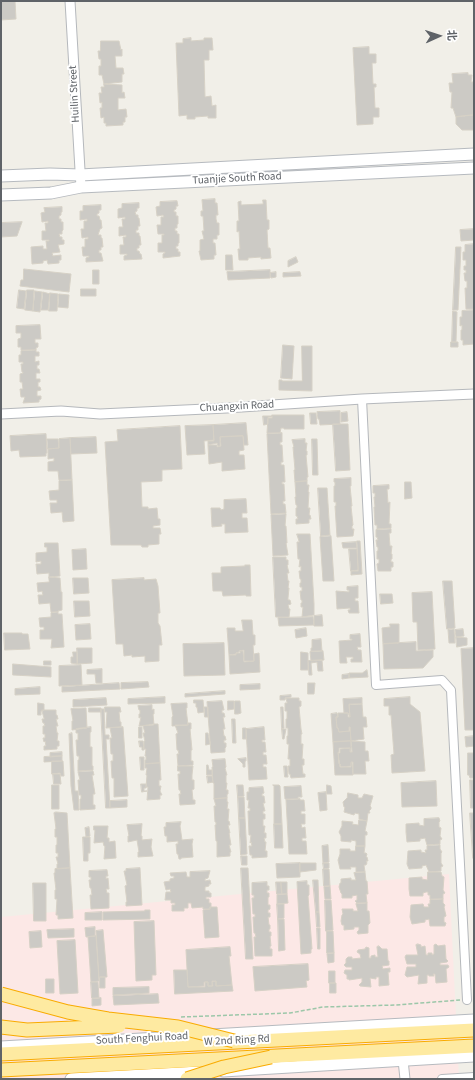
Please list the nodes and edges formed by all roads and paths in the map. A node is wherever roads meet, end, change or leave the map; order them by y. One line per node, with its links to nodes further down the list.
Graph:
1 (70, 1): 4 (street, Huilin Street)
2 (474, 154): 4 (main road, Tuanjie South Road)
3 (474, 168): 6 (main road, Tuanjie South Road)
4 (80, 175): 5 (main road, Tuanjie South Road); 6 (street, Huilin Street)
5 (1, 176)
6 (81, 187): 7 (main road, Tuanjie South Road)
7 (1, 195)
8 (474, 394): 9 (street, Chuangxin Road)
9 (362, 399): 10 (street, Chuangxin Road); 12 (street)
10 (1, 414)
11 (1, 994): 15 (highway, bridge)
12 (467, 1000): 13 (path)
13 (175, 1017)
14 (474, 1020): 20 (main road, South Fenghui Road)
15 (160, 1025): 16 (highway, bridge); 18 (highway, bridge)
16 (1, 1027)
17 (474, 1030): 18 (highway, W 2nd Ring Rd)
18 (234, 1041): 21 (highway, W 2nd Ring Rd, bridge)
19 (474, 1046): 23 (highway, W 2nd Ring Rd)
20 (1, 1047)
21 (1, 1054)
22 (474, 1056): 24 (main road)
23 (271, 1057): 25 (highway, W 2nd Ring Rd, bridge); 28 (highway, bridge)
24 (403, 1060): 27 (main road); 29 (street)
25 (1, 1070)
26 (474, 1077): 30 (street)
27 (71, 1079)
28 (187, 1079)
29 (405, 1079)
30 (442, 1079)

